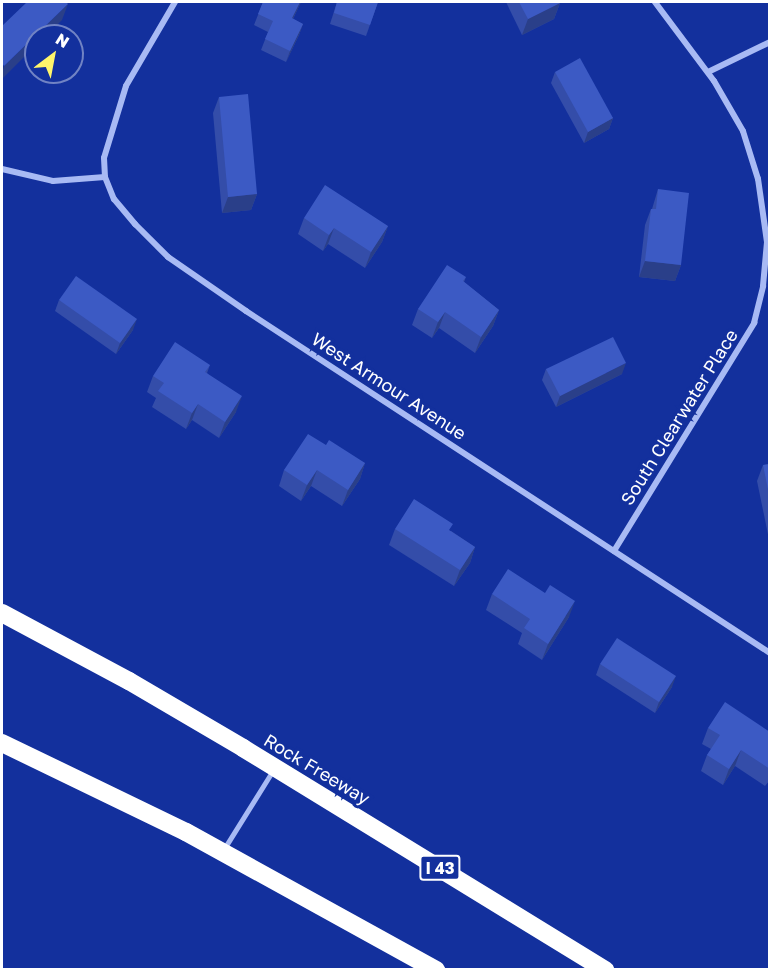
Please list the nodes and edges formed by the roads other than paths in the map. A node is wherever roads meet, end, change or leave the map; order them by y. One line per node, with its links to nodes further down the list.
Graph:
1 (175, 2): 6 (street)
2 (656, 2): 4 (street, South Clearwater Place)
3 (770, 42): 4 (street)
4 (708, 72): 7 (street, South Clearwater Place)
5 (2, 169): 6 (street)
6 (105, 177): 7 (street, West Armour Avenue)
7 (614, 551): 9 (street, West Armour Avenue)
8 (2, 613): 11 (highway, Rock Freeway / I 43)
9 (770, 653)
10 (2, 743): 12 (highway)
11 (275, 767): 12 (lane); 14 (highway, Rock Freeway / I 43)
12 (223, 851): 13 (highway)
13 (436, 969)
14 (605, 969)

